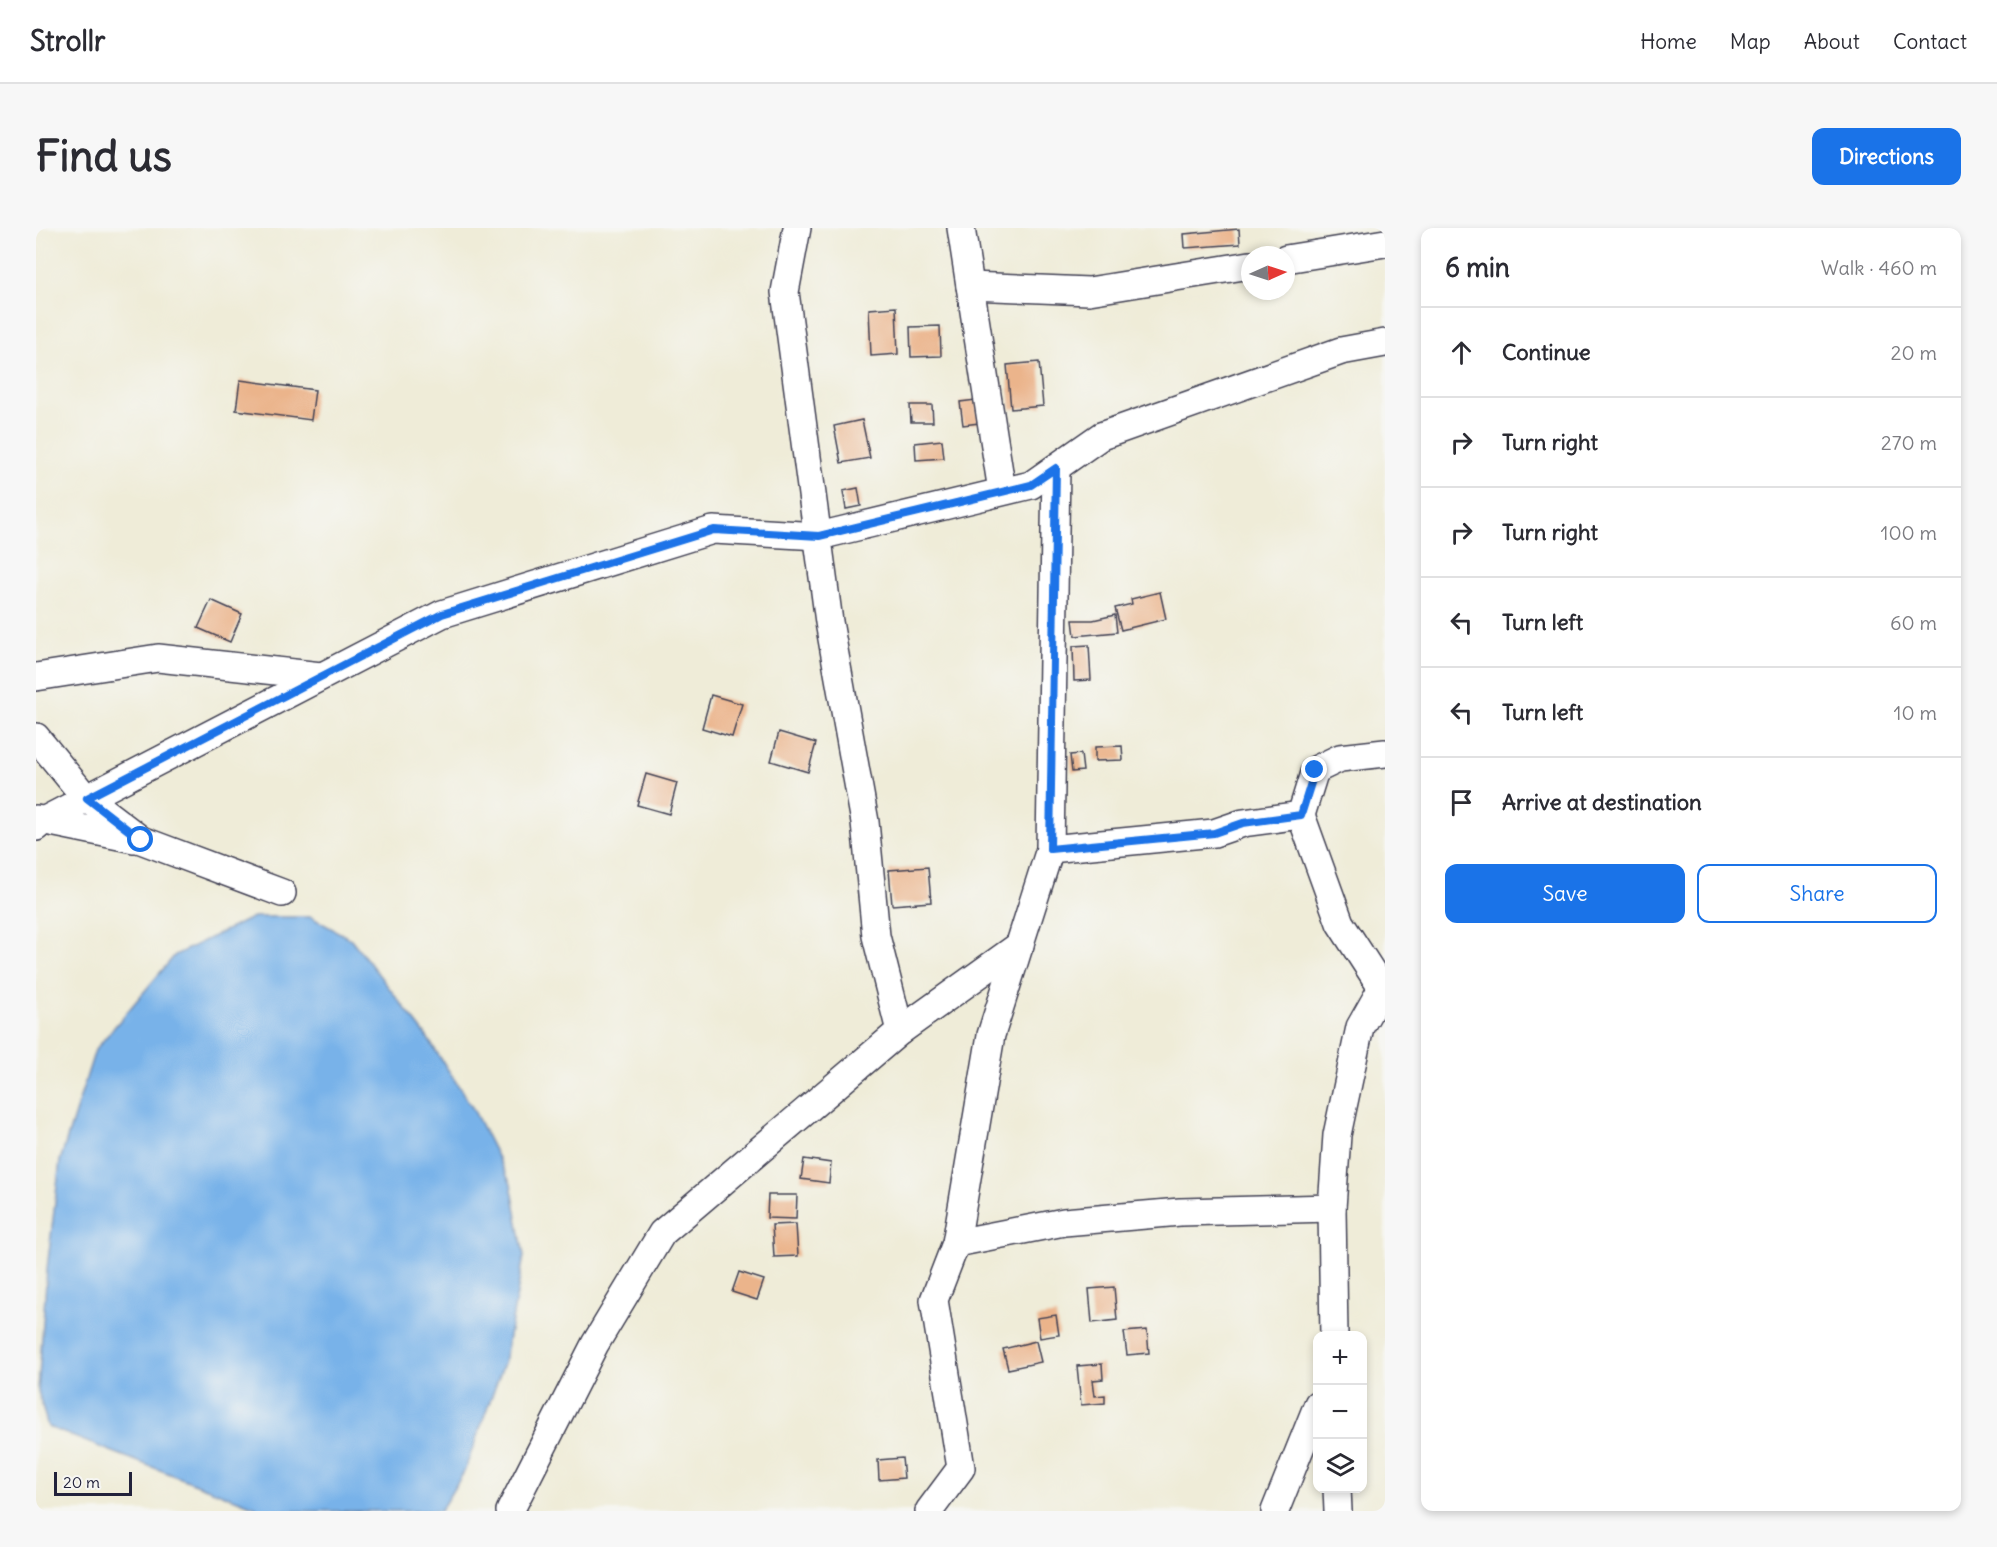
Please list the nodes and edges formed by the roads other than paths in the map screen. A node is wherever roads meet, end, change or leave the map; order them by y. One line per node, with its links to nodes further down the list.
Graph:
1 (797, 228): 10 (street)
2 (961, 228): 6 (street)
3 (1385, 243): 4 (street)
4 (1295, 258)
5 (1241, 266): 6 (street)
6 (970, 286): 9 (street)
7 (1385, 343): 8 (street)
8 (1056, 468): 9 (street); 19 (street)
9 (1002, 491): 10 (street)
10 (819, 536): 11 (street); 24 (street)
11 (321, 676): 12 (street); 15 (street)
12 (36, 677)
13 (36, 737): 15 (street)
14 (1385, 753): 16 (street)
15 (87, 798): 17 (street); 18 (street)
16 (1301, 815): 19 (street); 22 (street)
17 (38, 822): 18 (street)
18 (141, 840): 20 (street)
19 (1050, 849): 21 (street)
20 (282, 893)
21 (1020, 945): 24 (street); 26 (street)
22 (1383, 986): 23 (street)
23 (1372, 1028): 25 (street)
24 (900, 1031): 30 (street)
25 (1332, 1208): 26 (street); 27 (street)
26 (956, 1243): 31 (street)
27 (1334, 1331)
28 (1313, 1414): 32 (street)
29 (1337, 1493): 33 (street)
30 (510, 1511)
31 (929, 1511)
32 (1275, 1511)
33 (1338, 1511)

